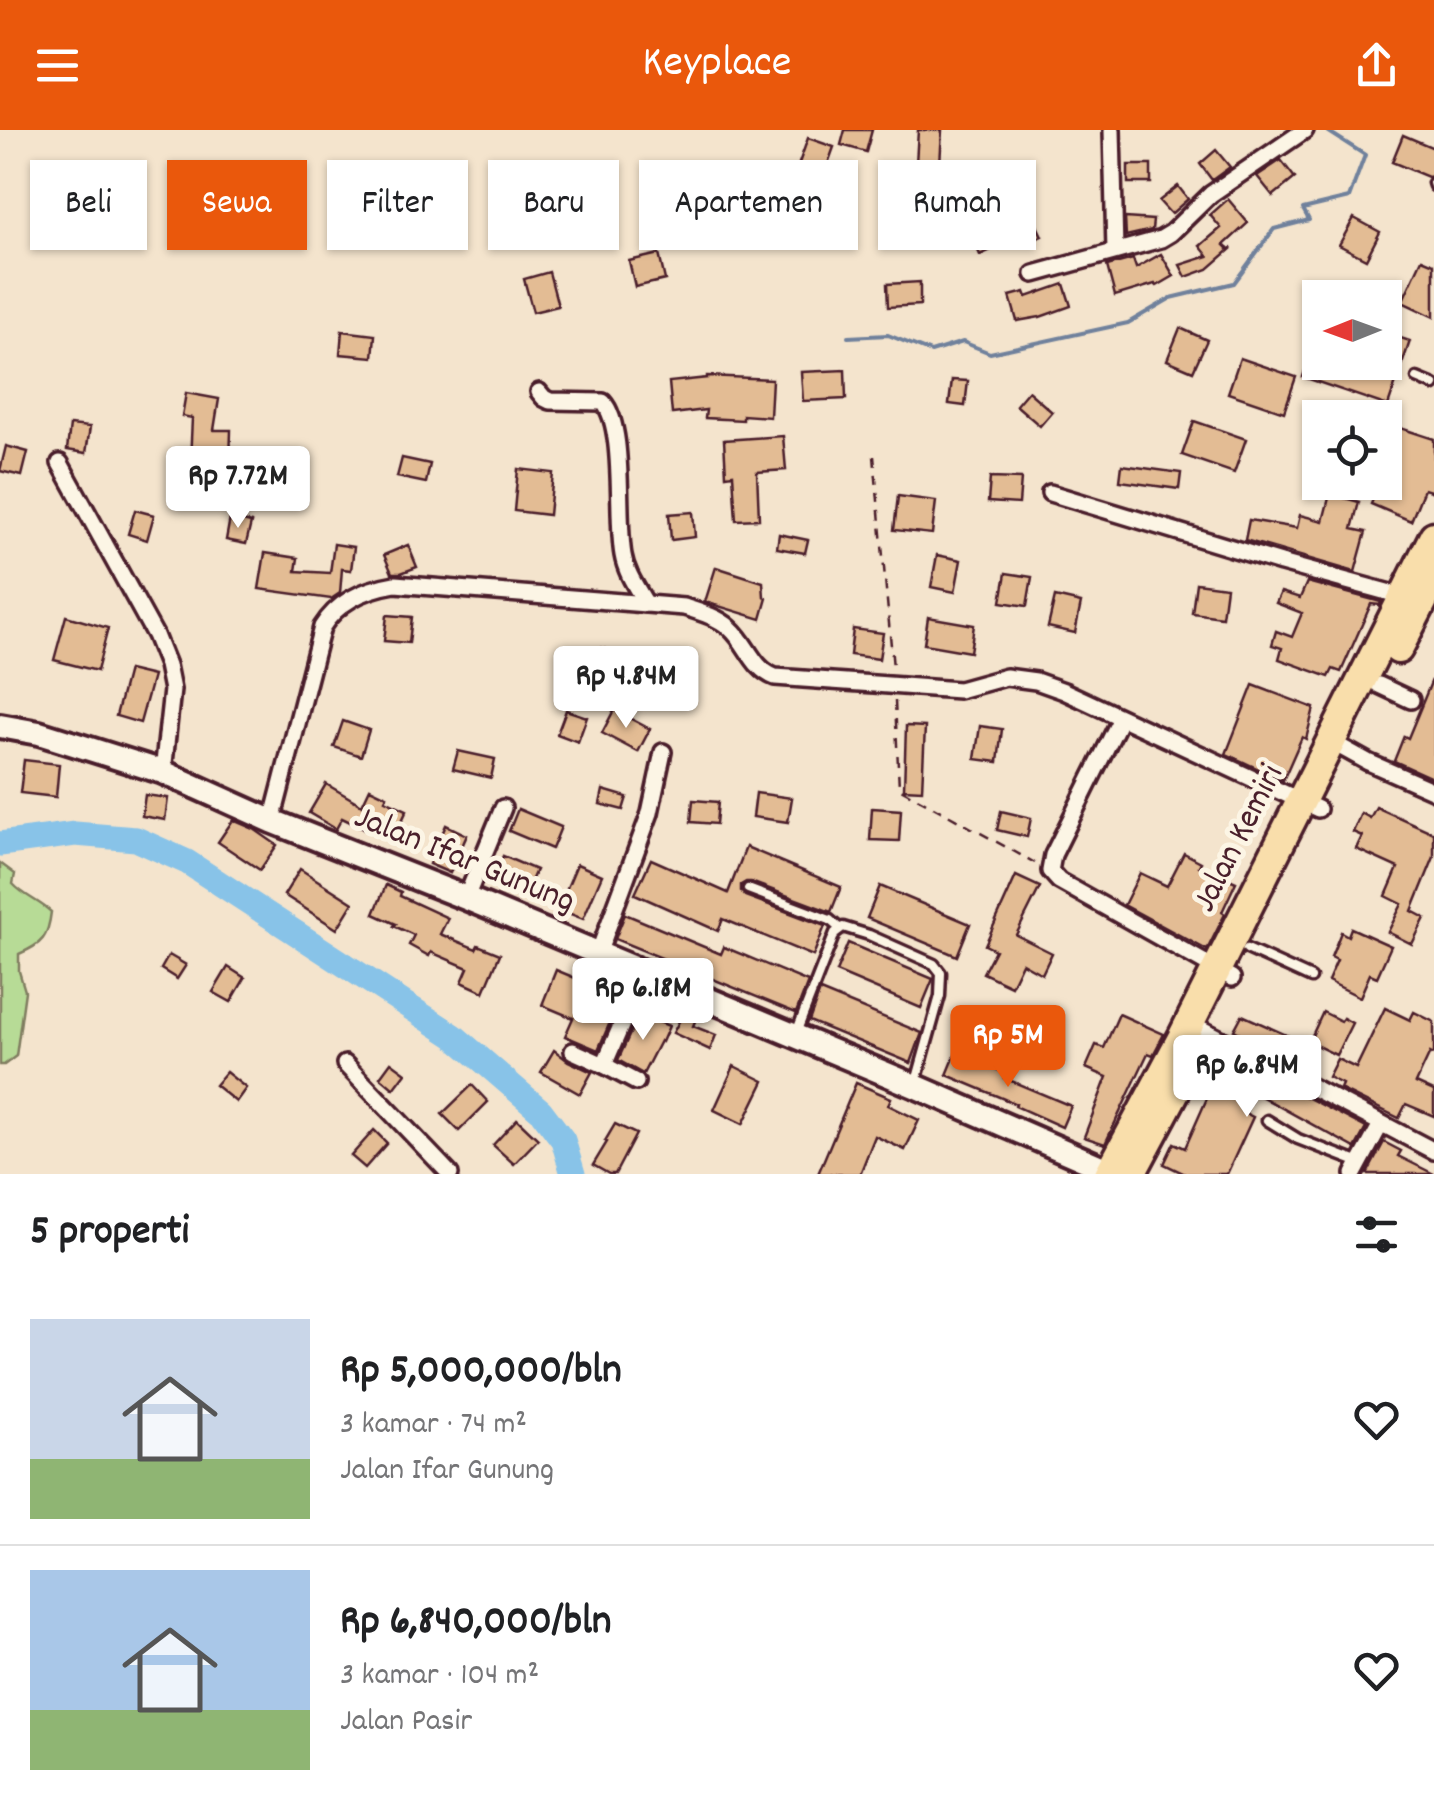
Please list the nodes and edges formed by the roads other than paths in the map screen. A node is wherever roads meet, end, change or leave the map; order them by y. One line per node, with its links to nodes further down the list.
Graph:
1 (1112, 130): 3 (street)
2 (1305, 130): 3 (street)
3 (1115, 251): 4 (street)
4 (1034, 274)
5 (1417, 378): 6 (lane)
6 (1434, 385)
7 (540, 392): 12 (street)
8 (60, 463): 19 (street)
9 (1050, 493): 11 (street)
10 (1434, 536): 11 (highway, Jalan Kemiri)
11 (1420, 592): 13 (highway, Jalan Kemiri); 17 (highway, Jalan Kemiri)
12 (646, 604): 15 (street); 23 (street)
13 (1380, 685): 14 (street); 17 (highway, Jalan Kemiri)
14 (1411, 700)
15 (1121, 718): 21 (street); 30 (street)
16 (0, 726): 19 (street, Jalan Ifar Gunung)
17 (1338, 746): 20 (street); 21 (highway, Jalan Kemiri)
18 (663, 752): 28 (street)
19 (164, 772): 23 (street, Jalan Ifar Gunung)
20 (1434, 790)
21 (1310, 805): 27 (highway, Jalan Kemiri); 30 (highway, Jalan Kemiri)
22 (502, 808): 25 (street)
23 (272, 822): 25 (street, Jalan Ifar Gunung)
24 (748, 889): 26 (lane)
25 (466, 898): 28 (street, Jalan Ifar Gunung)
26 (839, 928): 33 (lane); 38 (lane)
27 (1247, 949): 30 (highway, Jalan Kemiri); 31 (lane)
28 (598, 954): 29 (street, Jalan Ifar Gunung)
29 (644, 973): 33 (street, Jalan Ifar Gunung); 36 (street)
30 (1224, 973): 32 (highway, Jalan Kemiri)
31 (1310, 978)
32 (1198, 1028): 40 (street); 43 (highway, Jalan Kemiri)
33 (795, 1037): 38 (street, Jalan Ifar Gunung)
34 (573, 1051): 36 (street)
35 (345, 1064): 44 (street)
36 (604, 1064): 37 (street)
37 (636, 1082)
38 (914, 1086): 43 (street, Jalan Ifar Gunung)
39 (1266, 1120): 42 (lane)
40 (1381, 1124): 41 (street); 42 (street)
41 (1434, 1151)
42 (1357, 1169)
43 (1117, 1173)
44 (450, 1174)

